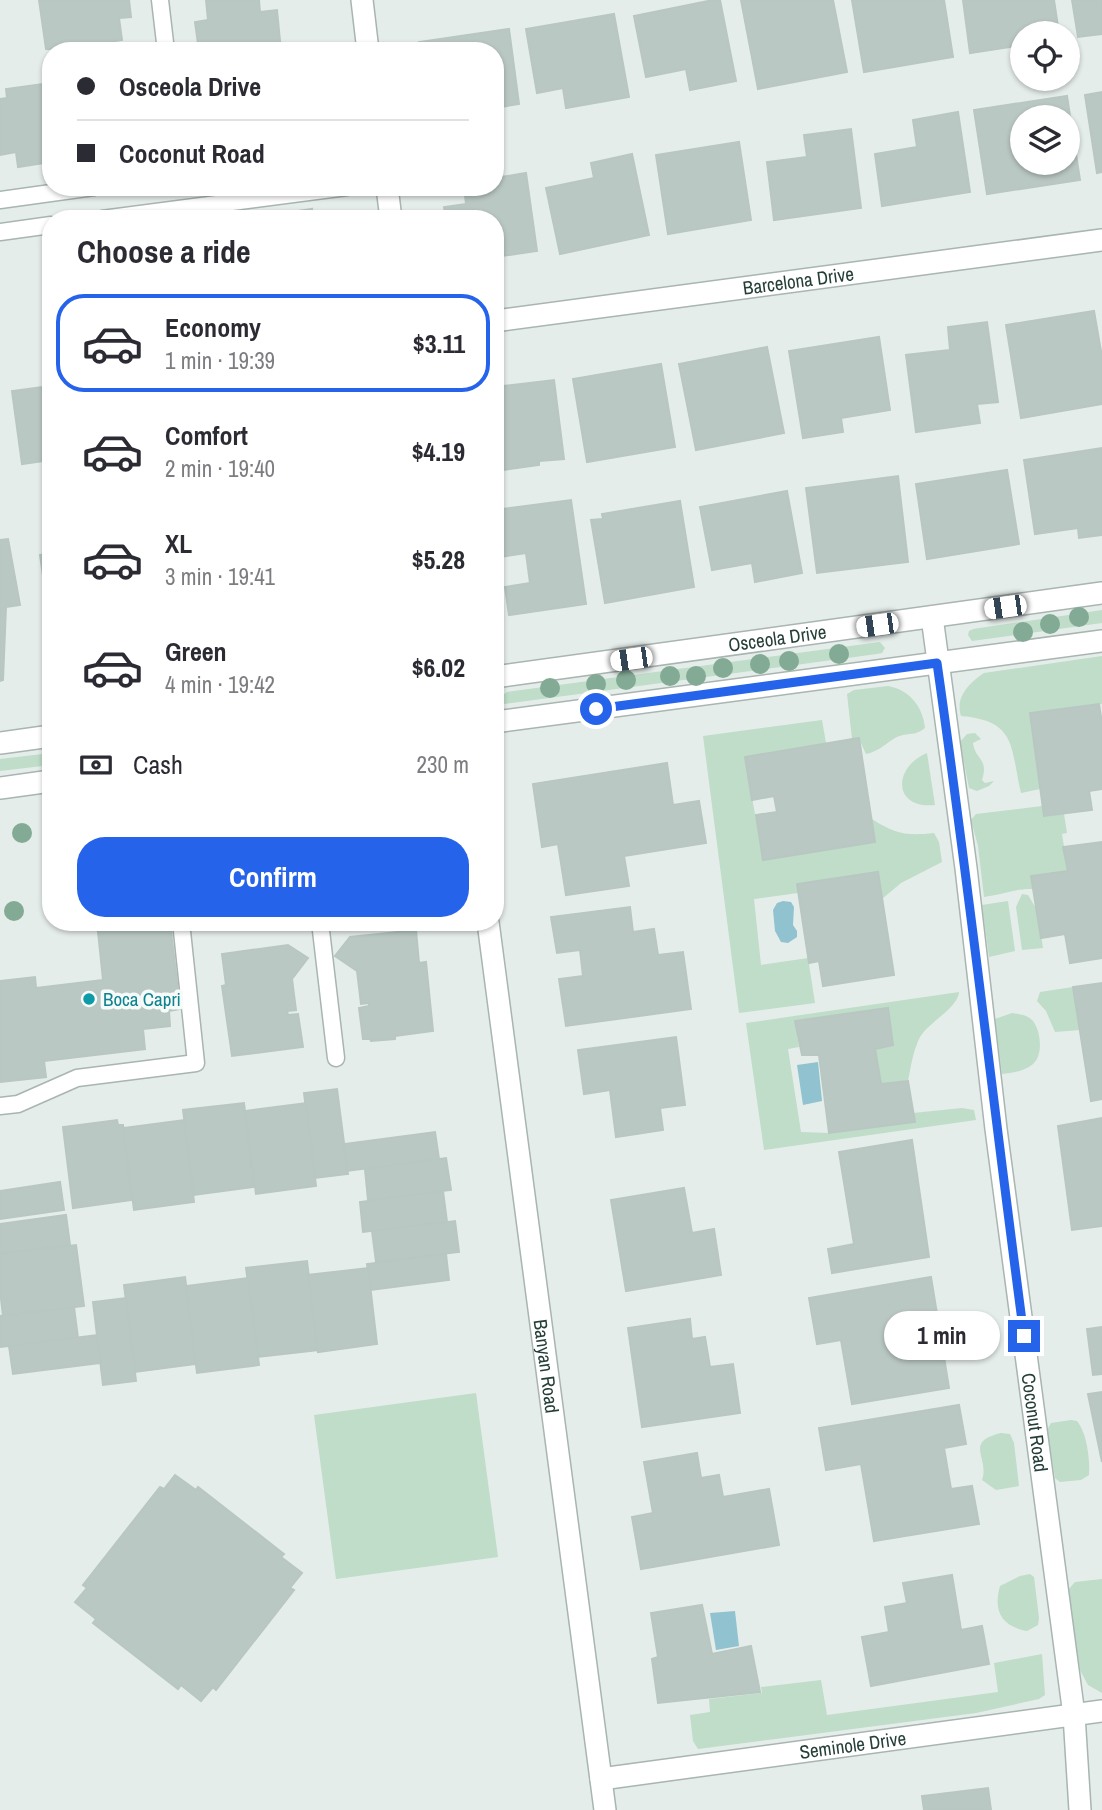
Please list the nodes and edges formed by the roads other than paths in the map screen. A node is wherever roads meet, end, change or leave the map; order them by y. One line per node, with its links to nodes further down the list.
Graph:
1 (160, 0): 3 (lane)
2 (362, 0): 4 (street)
3 (165, 42)
4 (367, 42)
5 (42, 194): 7 (lane)
6 (278, 196): 8 (lane)
7 (0, 200)
8 (171, 210)
9 (42, 226): 10 (lane)
10 (0, 232)
11 (1102, 240): 12 (street, Barcelona Drive)
12 (504, 320)
13 (1102, 593): 14 (street, Osceola Drive)
14 (932, 617): 16 (street, Coconut Road); 17 (street, Osceola Drive)
15 (1102, 641): 16 (street)
16 (937, 663): 18 (street); 29 (street, Coconut Road)
17 (504, 676)
18 (504, 721)
19 (42, 737): 20 (street)
20 (0, 743)
21 (42, 782): 22 (street)
22 (0, 788)
23 (182, 931): 27 (lane)
24 (321, 931): 26 (lane)
25 (489, 931): 30 (street, Banyan Road)
26 (336, 1058)
27 (0, 1106)
28 (1102, 1711): 29 (street, Seminole Drive)
29 (1074, 1715): 30 (street, Seminole Drive); 32 (street, Coconut Road)
30 (601, 1779): 31 (street, Banyan Road)
31 (605, 1810)
32 (1080, 1810)

